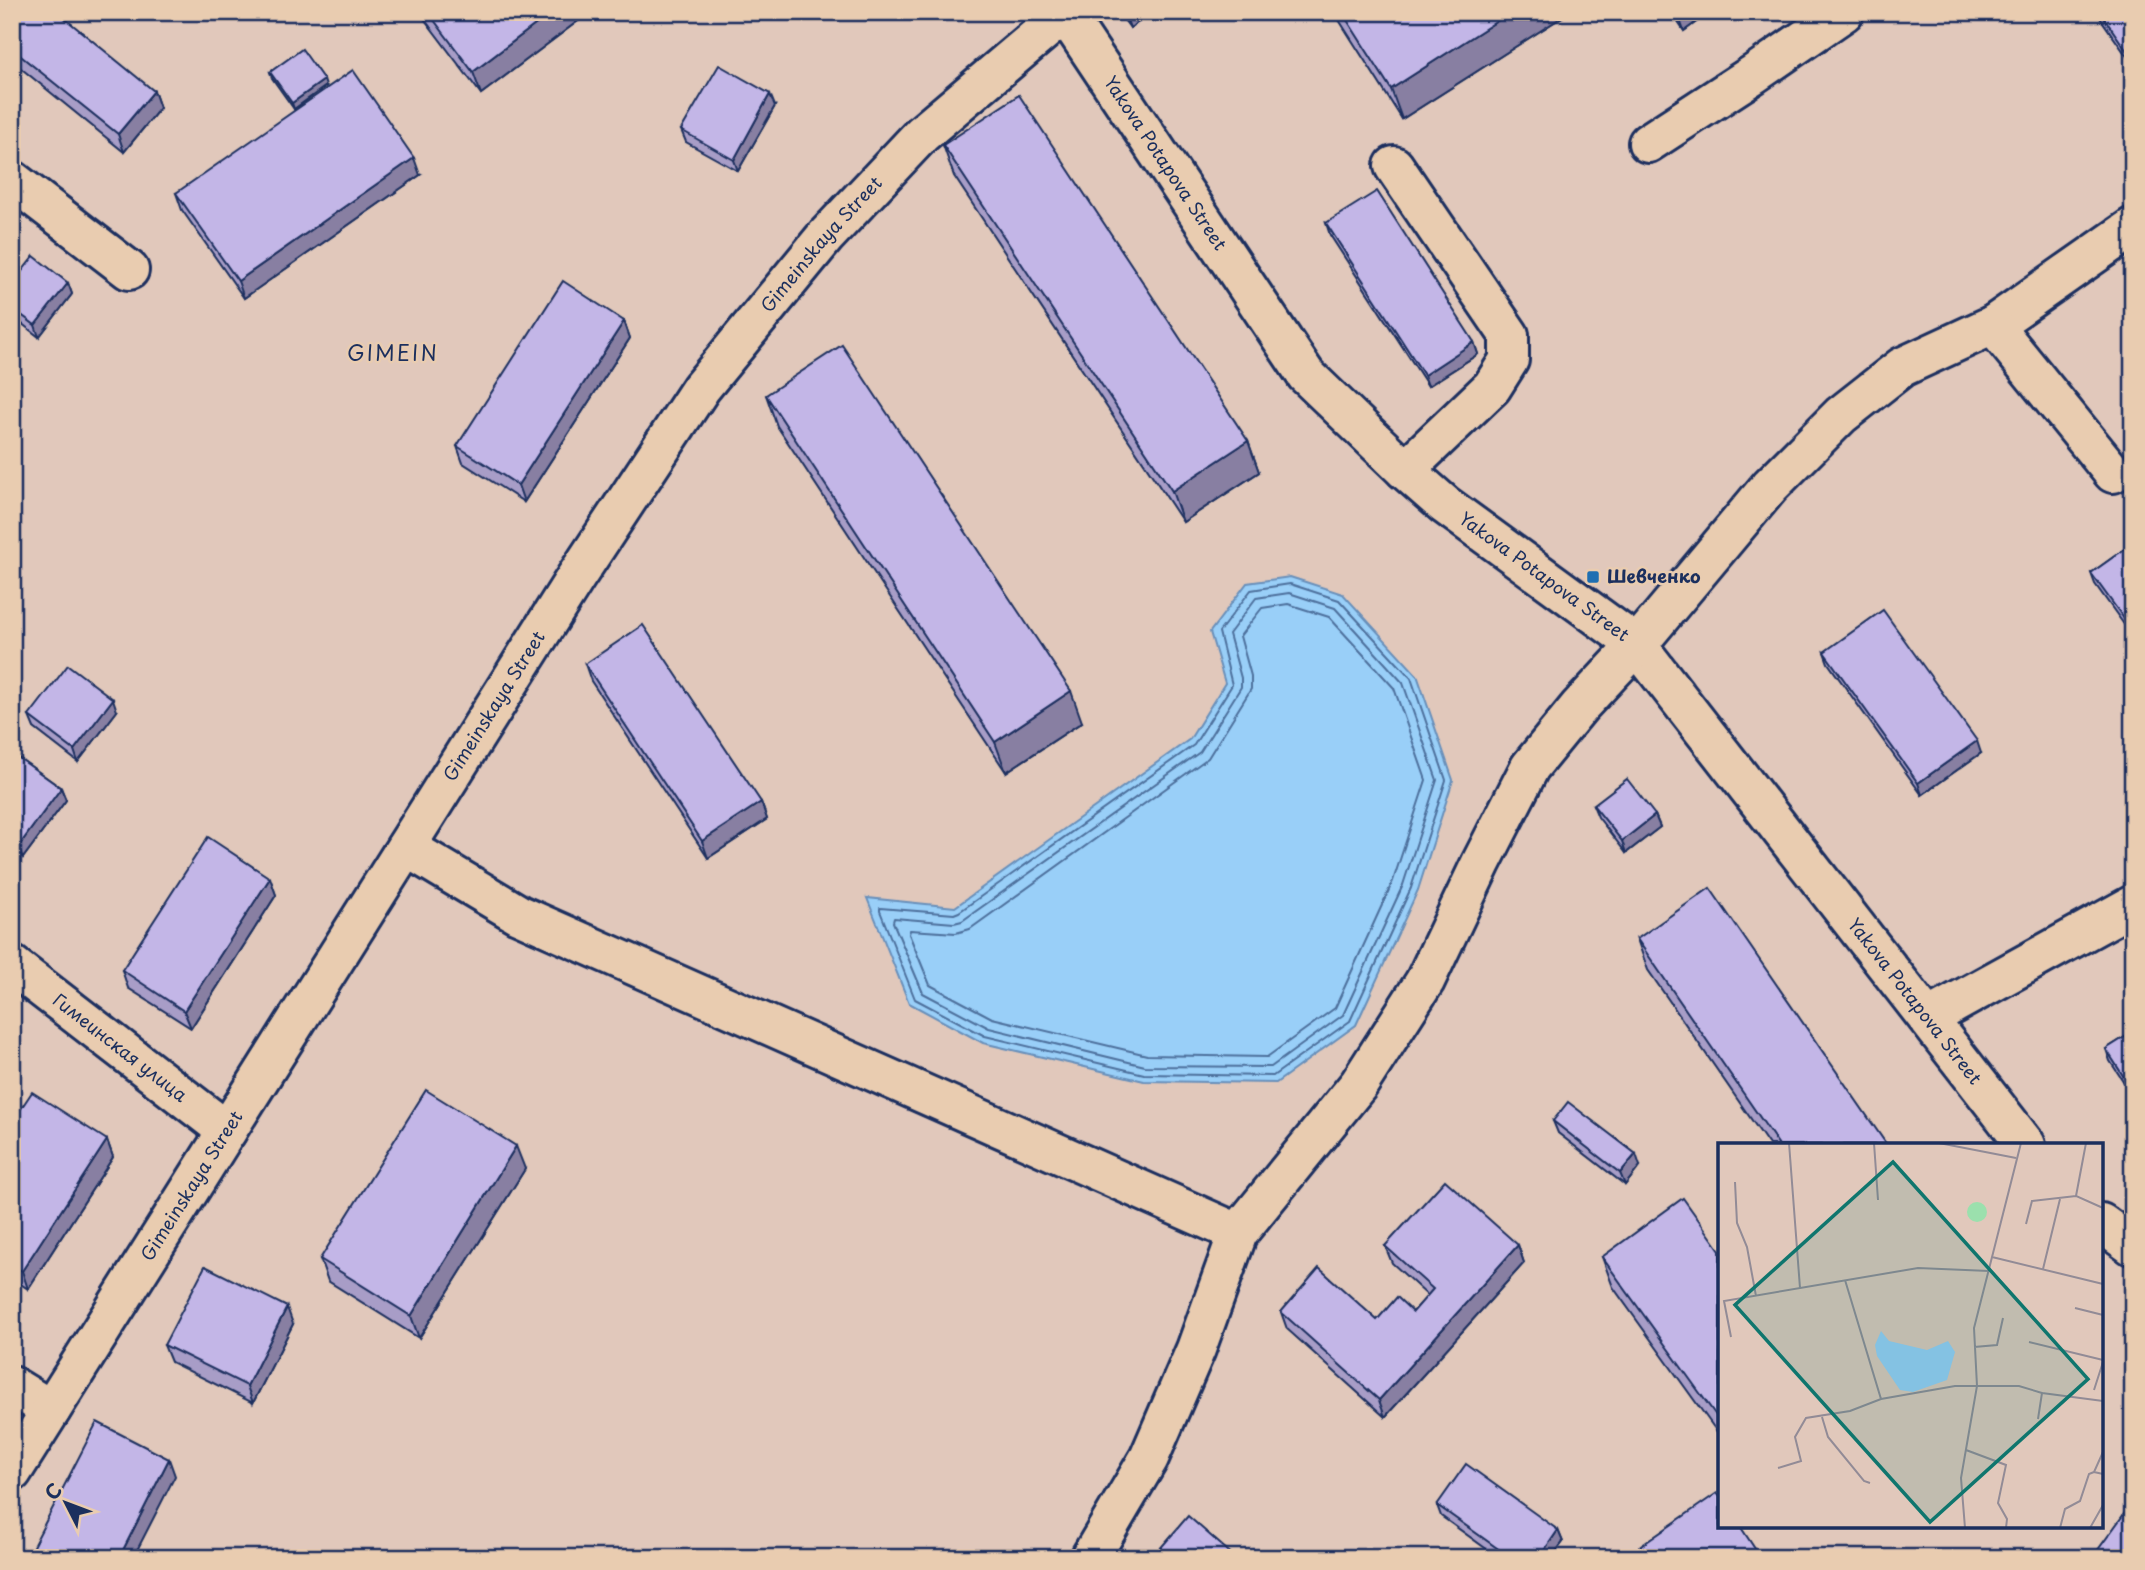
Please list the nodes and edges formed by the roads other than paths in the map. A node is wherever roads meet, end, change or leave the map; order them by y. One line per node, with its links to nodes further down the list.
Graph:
1 (1844, 12): 3 (street)
2 (1064, 13): 9 (street, Yakova Potapova Street); 12 (street, Gimeinskaya Street)
3 (1648, 143)
4 (1394, 166): 9 (street)
5 (12, 180): 7 (street)
6 (2133, 228): 8 (street)
7 (129, 270)
8 (1993, 325): 10 (street); 11 (street)
9 (1405, 470): 11 (street, Yakova Potapova Street)
10 (2113, 472)
11 (1637, 645): 15 (street, Yakova Potapova Street); 19 (street)
12 (406, 847): 16 (street, Gimeinskaya Street); 19 (street)
13 (2133, 905): 15 (street)
14 (12, 965): 16 (street, Гимеинская улица)
15 (1928, 1018): 17 (street, Yakova Potapova Street)
16 (227, 1131): 22 (street, Gimeinskaya Street)
17 (2024, 1143)
18 (2103, 1224): 20 (street)
19 (1238, 1233): 24 (street)
20 (2133, 1246)
21 (12, 1386): 22 (street)
22 (51, 1410): 23 (street, Gimeinskaya Street)
23 (12, 1472)
24 (1090, 1558)

